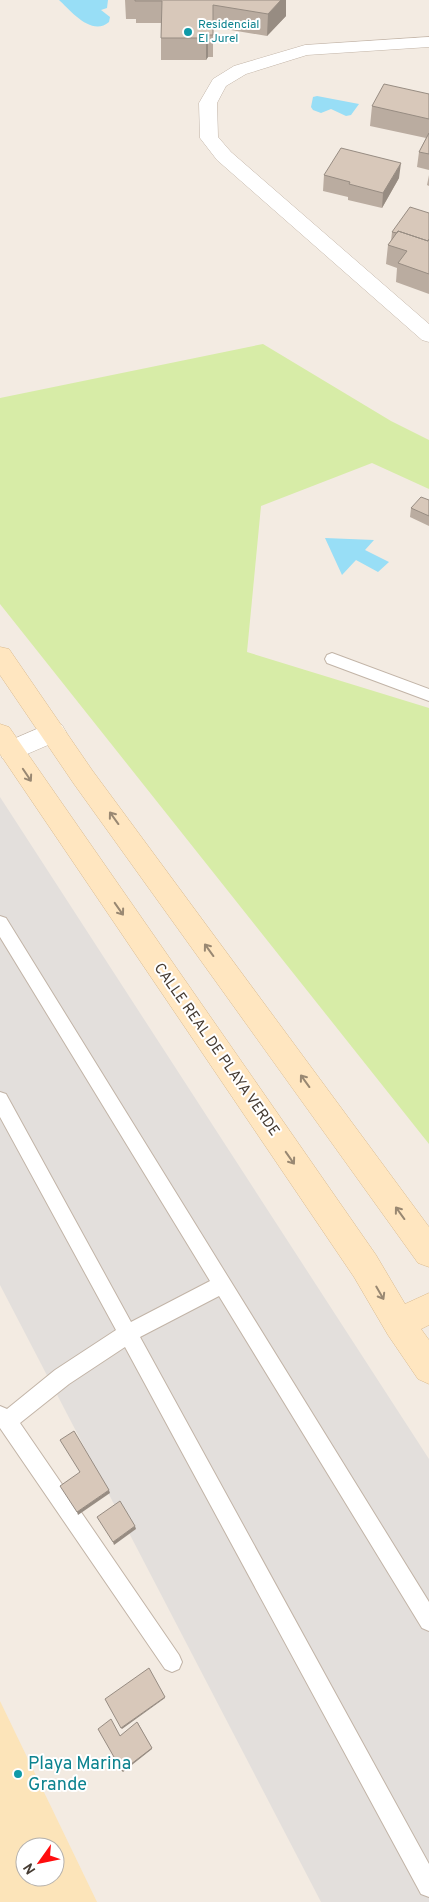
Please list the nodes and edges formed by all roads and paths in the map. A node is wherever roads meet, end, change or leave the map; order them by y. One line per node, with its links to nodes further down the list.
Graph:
1 (429, 42): 2 (street)
2 (429, 336)
3 (0, 656): 6 (street)
4 (332, 658): 5 (lane)
5 (429, 695)
6 (54, 732): 7 (street); 10 (street, one-way to 6)
7 (4, 747): 13 (street, CALLE REAL DE PLAYA VERDE, one-way to 13)
8 (0, 923): 11 (lane)
9 (0, 1100): 14 (lane)
10 (429, 1252)
11 (222, 1285): 14 (lane); 17 (lane)
12 (429, 1308): 13 (street)
13 (399, 1324): 15 (street, CALLE REAL DE PLAYA VERDE)
14 (127, 1334): 16 (lane); 19 (lane)
15 (429, 1368)
16 (4, 1418): 18 (lane)
17 (429, 1621)
18 (172, 1662)
19 (429, 1886)

